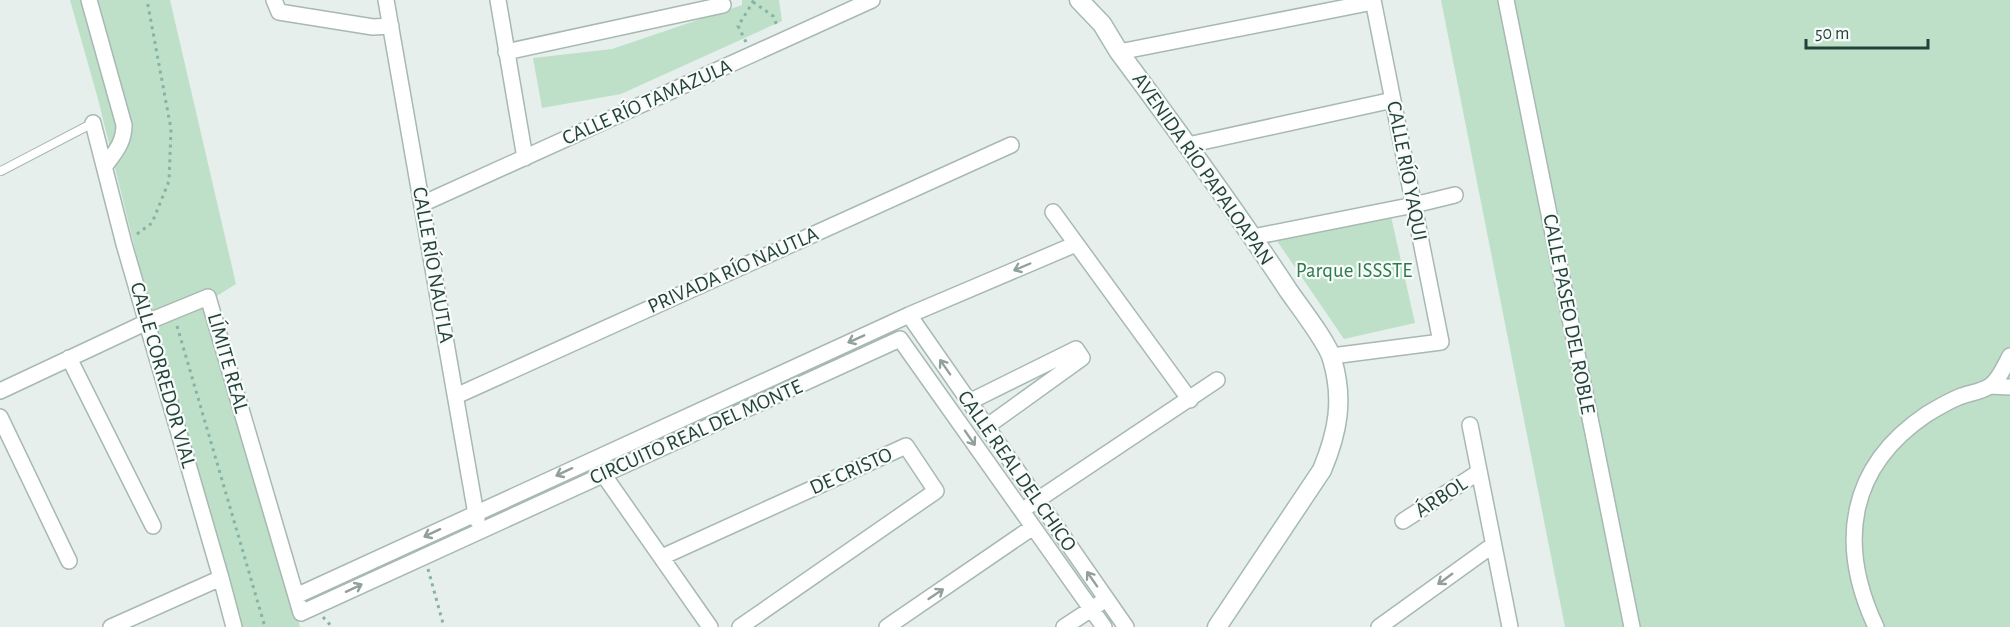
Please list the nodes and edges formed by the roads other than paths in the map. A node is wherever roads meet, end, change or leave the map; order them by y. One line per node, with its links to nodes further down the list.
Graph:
1 (88, 0): 20 (street)
2 (274, 0): 12 (street)
3 (386, 0): 12 (street, CALLE RÍO NAUTLA)
4 (498, 0): 13 (street)
5 (872, 0): 19 (street, CALLE RÍO TAMAZULA)
6 (1079, 0): 11 (street, AVENIDA RÍO PAPALOAPAN)
7 (1096, 0): 11 (street, AVENIDA RÍO PAPALOAPAN)
8 (1506, 0): 71 (street, CALLE PASEO DEL ROBLE)
9 (1373, 1): 14 (street); 15 (street, CALLE RÍO YAQUI)
10 (723, 5): 13 (street)
11 (1102, 24): 14 (street, AVENIDA RÍO PAPALOAPAN)
12 (391, 26): 23 (street, CALLE RÍO NAUTLA)
13 (506, 52): 19 (street)
14 (1119, 52): 18 (street, AVENIDA RÍO PAPALOAPAN)
15 (1393, 100): 18 (street); 24 (street, CALLE RÍO YAQUI)
16 (93, 123): 20 (street, CALLE CORREDOR VIAL); 21 (lane)
17 (1011, 145): 37 (street, PRIVADA RÍO NAUTLA)
18 (1188, 145): 26 (street, AVENIDA RÍO PAPALOAPAN)
19 (525, 158): 23 (street, CALLE RÍO TAMAZULA)
20 (105, 166): 29 (street, CALLE CORREDOR VIAL)
21 (1, 171)
22 (1455, 195): 24 (street)
23 (422, 204): 37 (street, CALLE RÍO NAUTLA)
24 (1414, 205): 26 (street); 30 (street, CALLE RÍO YAQUI)
25 (1053, 212): 27 (street)
26 (1253, 237): 30 (street, AVENIDA RÍO PAPALOAPAN)
27 (1076, 244): 28 (street, CIRCUITO REAL DEL MONTE, one-way to 28); 38 (street)
28 (909, 315): 39 (street, CALLE REAL DEL CHICO, one-way to 28); 47 (street, CIRCUITO REAL DEL MONTE, one-way to 47)
29 (147, 322): 32 (street, LÍMITE REAL); 55 (street, CALLE CORREDOR VIAL); 56 (street, LÍMITE REAL)
30 (1332, 356): 68 (street, AVENIDA RÍO PAPALOAPAN)
31 (2010, 356): 34 (street)
32 (69, 358): 36 (street, LÍMITE REAL); 49 (street)
33 (1217, 380): 38 (street)
34 (1990, 386): 35 (street); 72 (street)
35 (2010, 387)
36 (0, 391)
37 (456, 396): 47 (street, CALLE RÍO NAUTLA)
38 (1190, 400): 45 (street)
39 (969, 402): 42 (street, CALLE REAL DEL CHICO); 42 (street)
40 (0, 417): 54 (street)
41 (1470, 425): 43 (street)
42 (986, 427): 45 (street, CALLE REAL DEL CHICO)
43 (1479, 472): 48 (street, ÁRBOL); 52 (street)
44 (603, 474): 46 (street, CIRCUITO REAL DEL MONTE, one-way to 46); 51 (street, CIRCUITO REAL DEL MONTE); 53 (street)
45 (1037, 500): 46 (street); 57 (street, CALLE REAL DEL CHICO, one-way to 45)
46 (1022, 511): 50 (street, CIRCUITO REAL DEL MONTE)
47 (476, 513): 51 (street, CALLE RÍO NAUTLA); 56 (street, CIRCUITO REAL DEL MONTE, one-way to 56)
48 (1403, 521)
49 (153, 526)
50 (1033, 527): 58 (street, CIRCUITO REAL DEL MONTE); 64 (street, one-way to 50)
51 (479, 531): 59 (street, CIRCUITO REAL DEL MONTE, one-way to 51)
52 (1493, 545): 69 (street, one-way to 69); 70 (street)
53 (662, 557): 60 (street); 63 (street, DE CRISTO)
54 (69, 561)
55 (222, 578): 61 (street); 62 (street, CALLE CORREDOR VIAL)
56 (296, 596): 59 (street, LÍMITE REAL)
57 (1106, 599): 58 (street); 67 (street, CALLE REAL DEL CHICO)
58 (1091, 609): 65 (street); 66 (street, CIRCUITO REAL DEL MONTE)
59 (301, 613)
60 (704, 625)
61 (112, 627)
62 (234, 627)
63 (740, 627)
64 (887, 627)
65 (1064, 627)
66 (1104, 627)
67 (1126, 627)
68 (1217, 627)
69 (1379, 627)
70 (1510, 627)
71 (1632, 627)
72 (1876, 627)

